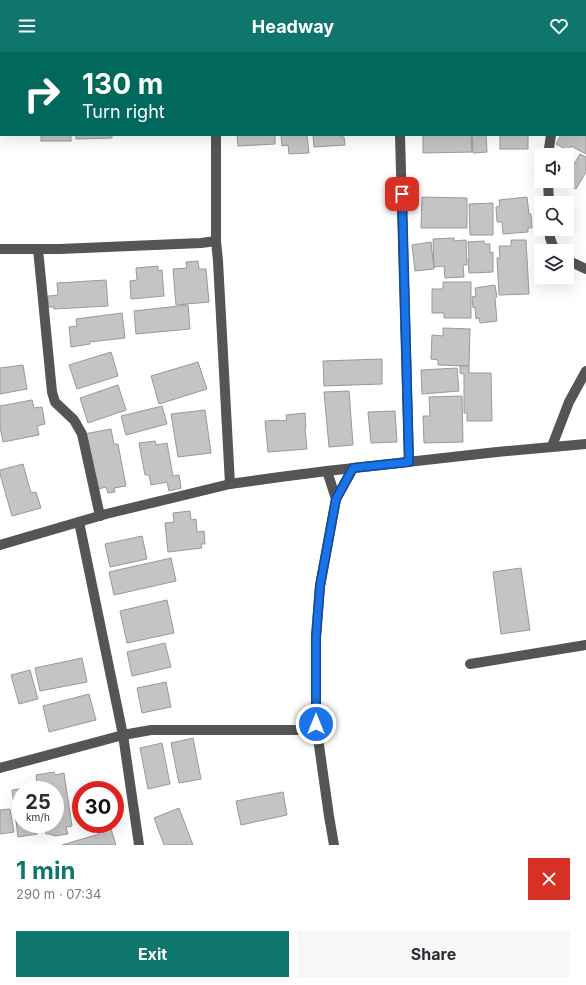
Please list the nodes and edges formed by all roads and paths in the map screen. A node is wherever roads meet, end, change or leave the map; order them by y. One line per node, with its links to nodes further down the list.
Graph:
1 (216, 136): 5 (street)
2 (400, 136): 13 (street)
3 (551, 136): 4 (street)
4 (549, 148)
5 (216, 241): 7 (street); 16 (street)
6 (0, 249): 7 (street)
7 (38, 249): 18 (street)
8 (574, 263): 9 (street)
9 (586, 269)
10 (586, 371): 12 (street)
11 (586, 444): 12 (street)
12 (552, 446): 13 (street)
13 (409, 462): 14 (street)
14 (353, 468): 15 (street); 17 (street)
15 (327, 471): 16 (street); 17 (street)
16 (230, 484): 18 (street)
17 (336, 499): 23 (street)
18 (100, 516): 19 (street)
19 (79, 522): 20 (street); 24 (street)
20 (0, 545)
21 (586, 645): 22 (street)
22 (470, 664)
23 (316, 730): 24 (street); 27 (street)
24 (123, 735): 25 (street); 26 (street)
25 (0, 768)
26 (139, 845)
27 (334, 845)

